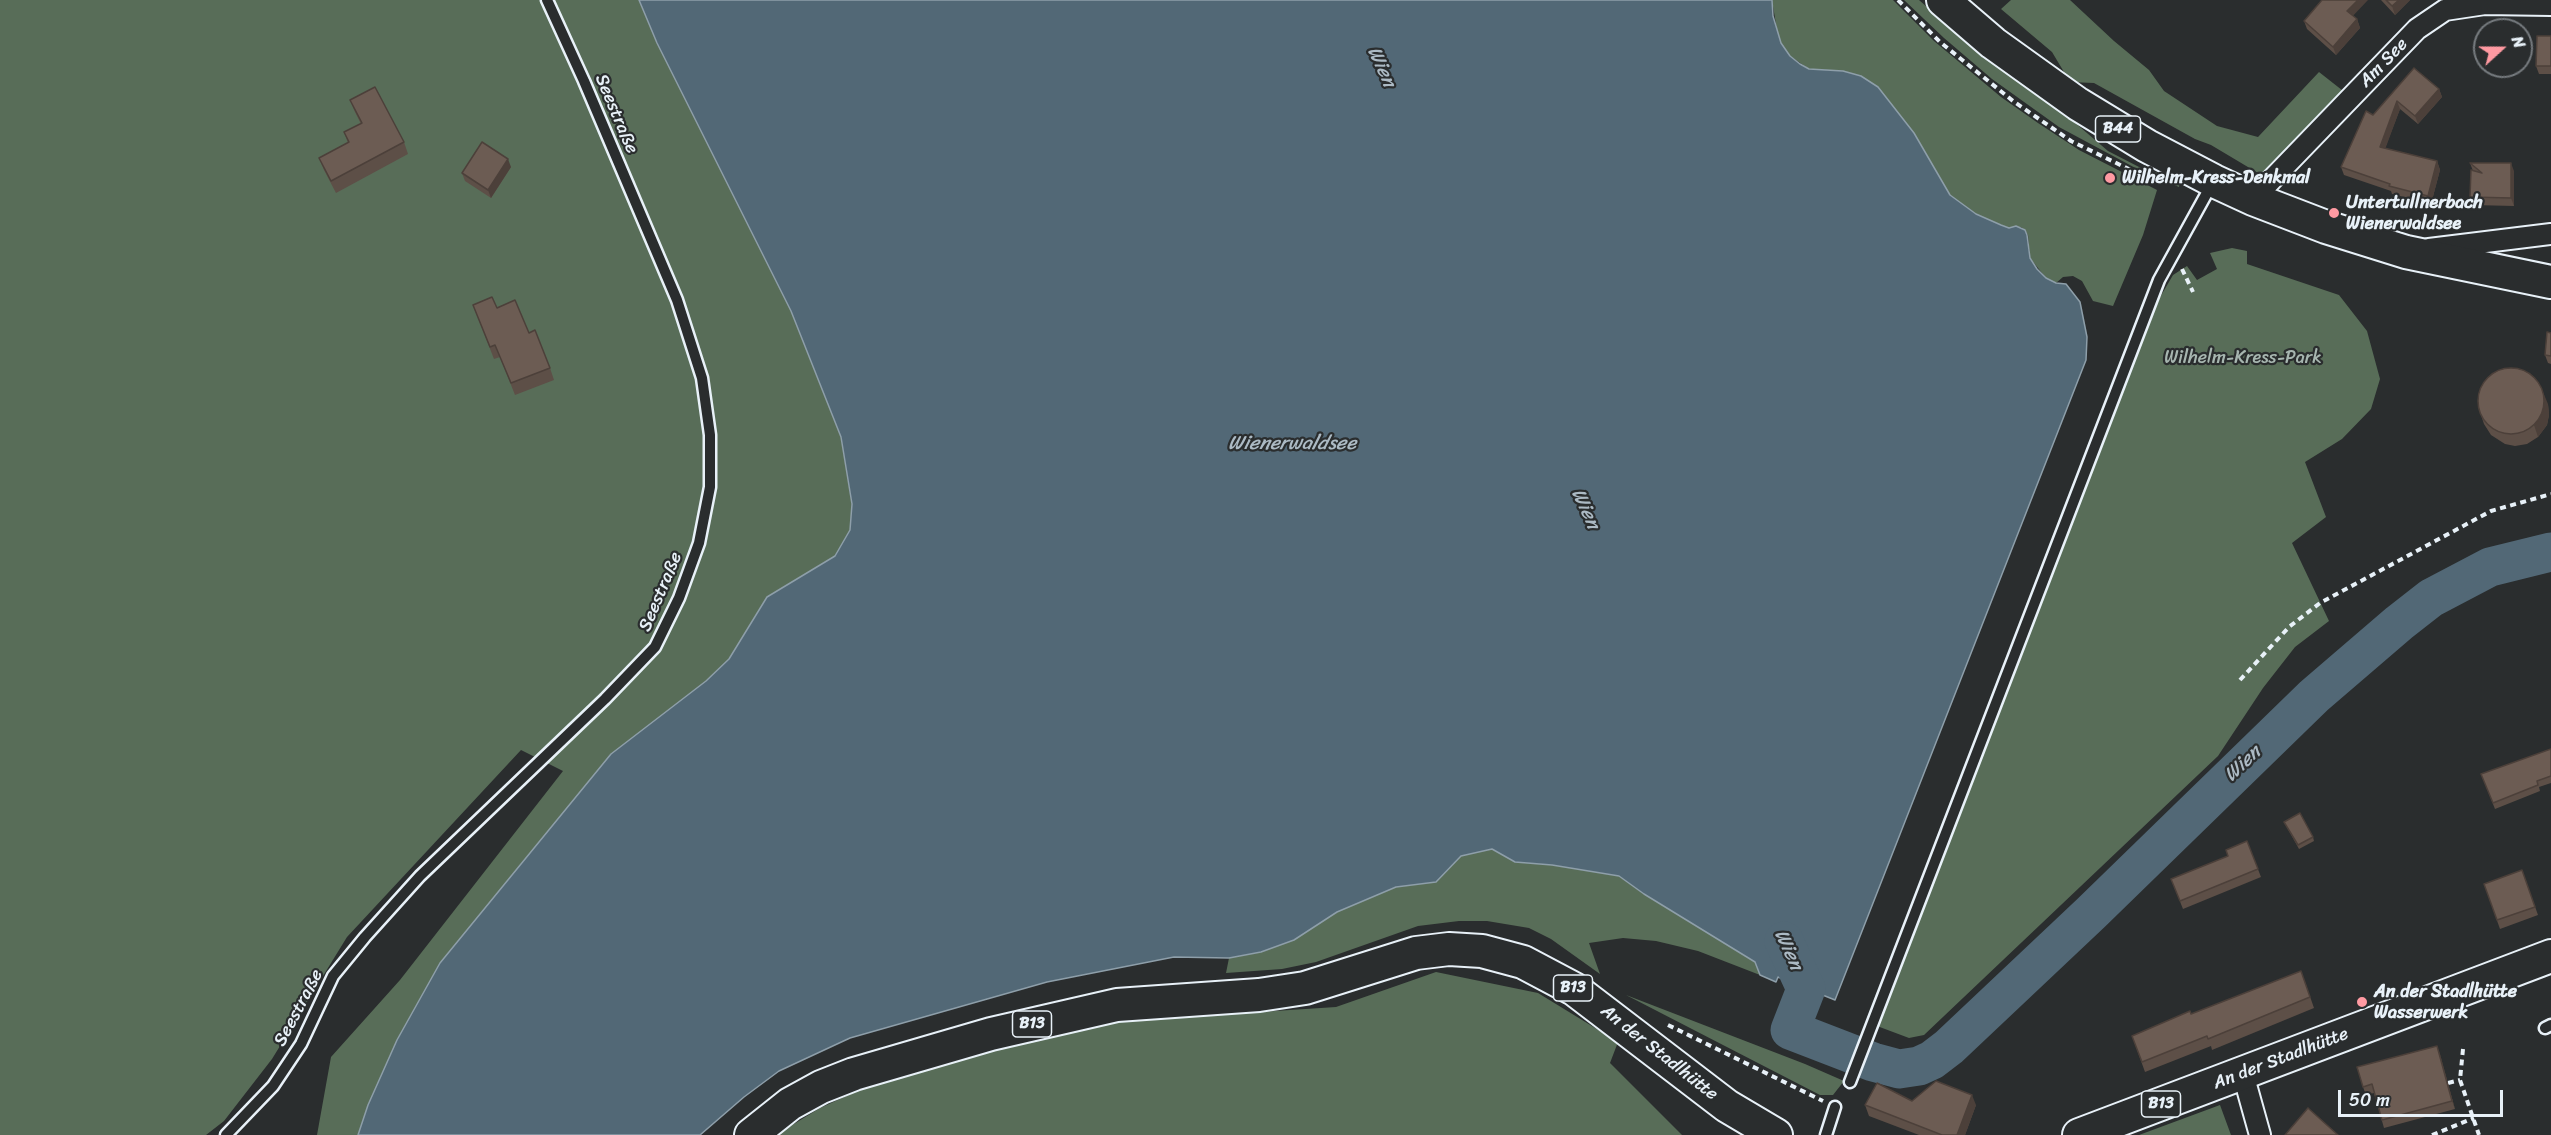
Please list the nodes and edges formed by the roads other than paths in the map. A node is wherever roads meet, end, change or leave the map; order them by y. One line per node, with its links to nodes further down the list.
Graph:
1 (547, 0): 14 (lane, Seestraße)
2 (1943, 0): 4 (main road, B44)
3 (2551, 5): 5 (street, Am See)
4 (2214, 181): 5 (main road, B44); 11 (lane)
5 (2253, 199): 7 (main road, B44)
6 (2551, 234): 7 (street)
7 (2406, 252): 8 (main road, B44)
8 (2551, 282)
9 (2551, 956): 10 (main road, An der Stadlhütte / B13)
10 (2243, 1074): 13 (street); 18 (main road, An der Stadlhütte / B13)
11 (1850, 1082)
12 (1835, 1107): 17 (lane)
13 (2260, 1134)
14 (226, 1135)
15 (751, 1135): 16 (main road, An der Stadlhütte / B13)
16 (1776, 1135)
17 (1826, 1135)
18 (2079, 1135)

